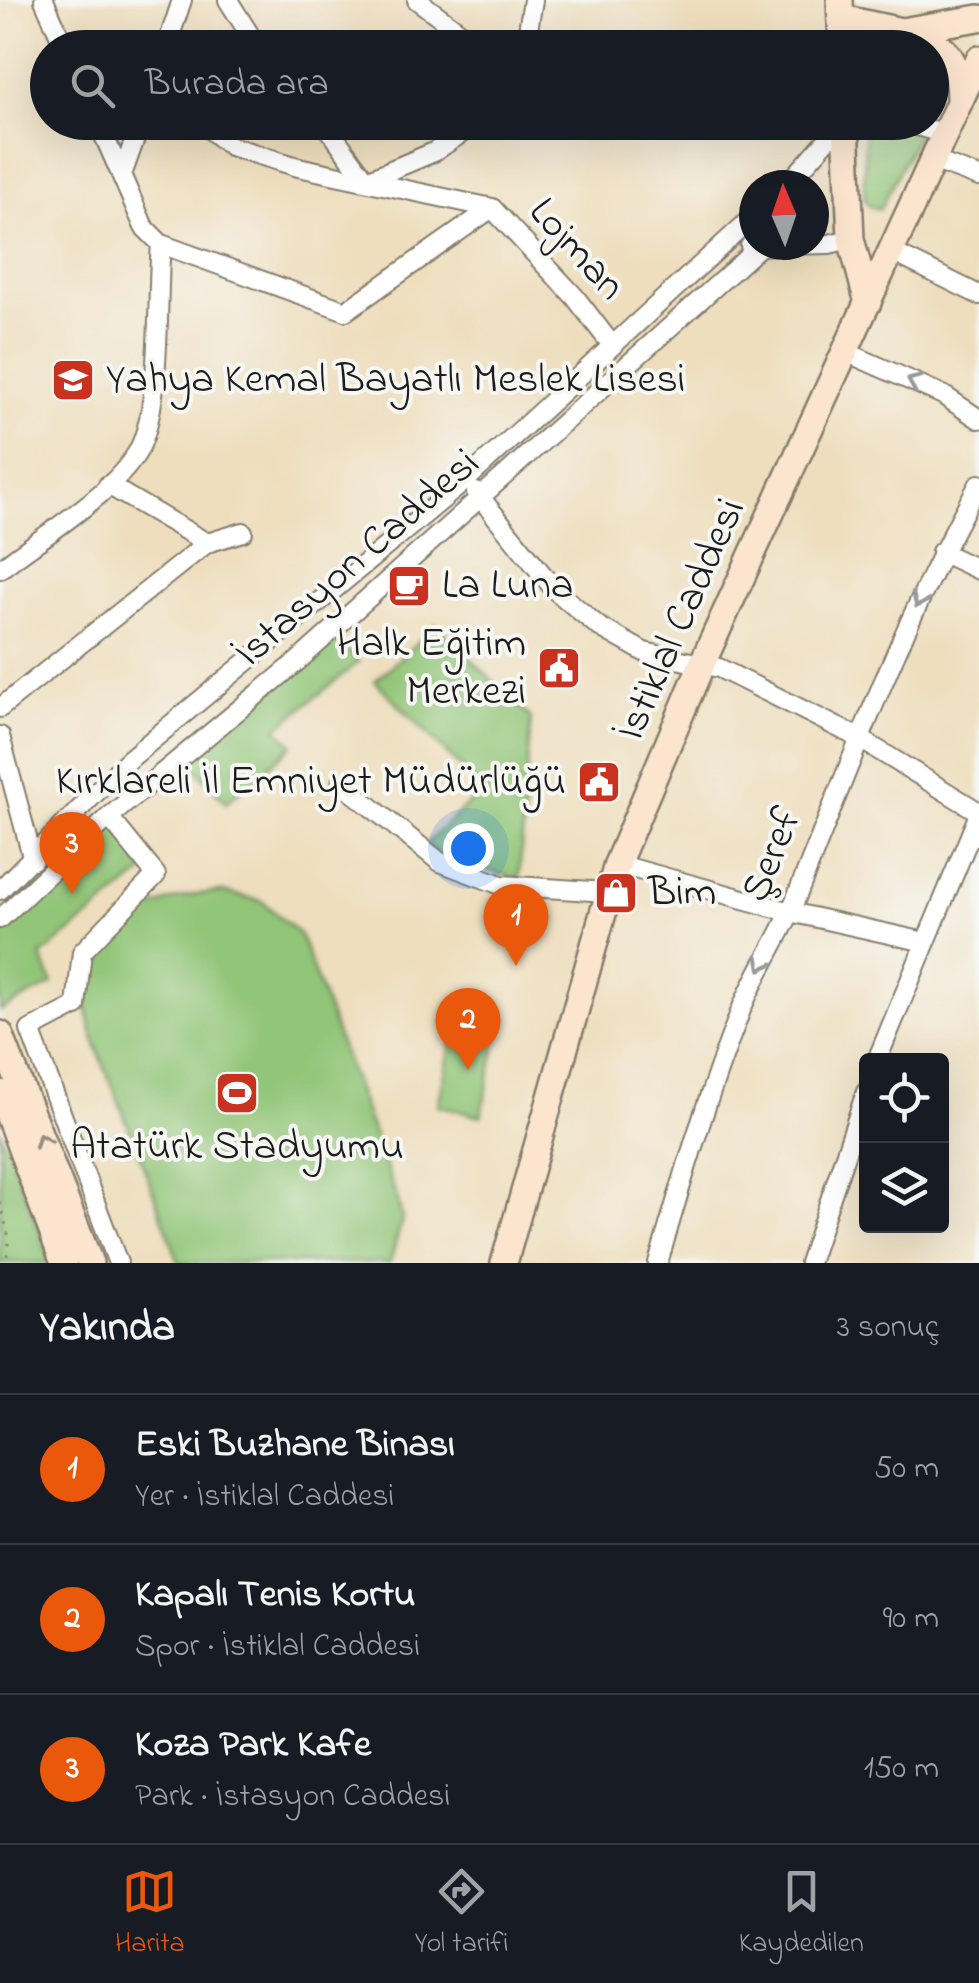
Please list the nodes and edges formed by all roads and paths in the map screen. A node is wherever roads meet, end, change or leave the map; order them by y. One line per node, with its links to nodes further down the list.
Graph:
1 (44, 0): 8 (street)
2 (182, 0): 9 (street)
3 (228, 0): 10 (street)
4 (418, 0): 11 (street)
5 (533, 0): 12 (street)
6 (840, 9): 13 (street)
7 (979, 18): 14 (street)
8 (57, 30)
9 (172, 30)
10 (247, 30)
11 (458, 30)
12 (528, 30)
13 (898, 30)
14 (907, 30)
15 (949, 54): 17 (street)
16 (979, 59): 17 (street, İstiklal Caddesi)
17 (959, 99): 18 (street, İstiklal Caddesi)
18 (949, 119)
19 (106, 140): 29 (street)
20 (134, 140): 29 (street)
21 (223, 140): 31 (street, Lojman)
22 (337, 140): 31 (street)
23 (452, 140): 31 (street)
24 (828, 140): 28 (street)
25 (846, 140): 34 (street)
26 (939, 140): 27 (street, İstiklal Caddesi)
27 (930, 158): 30 (street); 39 (street, İstiklal Caddesi)
28 (801, 170)
29 (122, 175): 36 (street)
30 (979, 177)
31 (366, 180): 32 (street, Lojman)
32 (492, 208): 36 (street); 43 (street, Lojman)
33 (739, 230): 35 (street)
34 (851, 239): 37 (street); 42 (street)
35 (724, 243): 38 (street); 43 (street)
36 (161, 244): 48 (street)
37 (829, 244)
38 (739, 245)
39 (890, 252): 41 (street); 42 (street, İstiklal Caddesi)
40 (745, 260): 49 (street, İstasyon Caddesi)
41 (979, 295)
42 (868, 303): 44 (street, İstiklal Caddesi)
43 (612, 344): 46 (street)
44 (846, 352): 45 (street, one-way to 44); 56 (street, İstiklal Caddesi)
45 (979, 419)
46 (466, 480): 49 (street); 63 (street)
47 (979, 484): 50 (street, Şeref)
48 (108, 485): 52 (street); 54 (street)
49 (481, 499): 56 (street); 62 (street, İstasyon Caddesi)
50 (973, 507): 53 (street, Şeref)
51 (244, 532): 52 (street)
52 (206, 543): 57 (street)
53 (941, 552): 55 (street); 59 (street, Şeref, one-way to 59)
54 (0, 569)
55 (979, 570)
56 (701, 666): 59 (street); 64 (street, İstiklal Caddesi)
57 (0, 708)
58 (0, 736): 63 (street)
59 (857, 736): 61 (street); 67 (street, Şeref)
60 (341, 783): 66 (street)
61 (979, 813): 69 (street)
62 (109, 817): 68 (street, İstasyon Caddesi); 78 (street)
63 (33, 860): 65 (street)
64 (617, 864): 66 (street, İstiklal Caddesi); 67 (street)
65 (0, 890)
66 (607, 892): 79 (street, İstiklal Caddesi)
67 (790, 912): 69 (street); 80 (street, Şeref, one-way to 80)
68 (0, 919)
69 (926, 942): 71 (street)
70 (0, 1034): 77 (street, one-way to 70)
71 (880, 1053)
72 (0, 1093): 76 (street)
73 (859, 1113): 81 (street)
74 (0, 1202): 75 (path)
75 (6, 1263)
76 (64, 1263)
77 (90, 1263)
78 (118, 1263)
79 (504, 1263)
80 (658, 1263)
81 (809, 1263)

